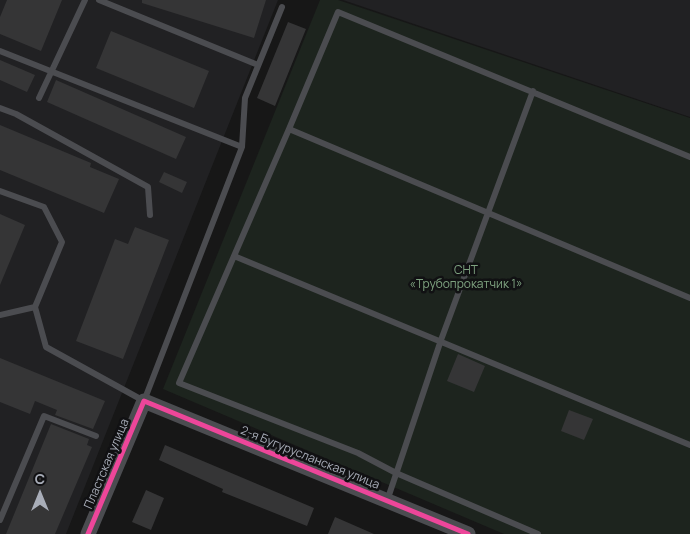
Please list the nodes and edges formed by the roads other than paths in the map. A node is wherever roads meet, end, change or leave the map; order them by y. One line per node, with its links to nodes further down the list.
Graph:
1 (85, 0): 6 (lane)
2 (98, 0): 5 (lane)
3 (282, 6): 5 (lane)
4 (0, 51): 6 (lane)
5 (258, 65): 11 (lane)
6 (51, 72): 8 (lane); 11 (lane)
7 (533, 91): 10 (lane); 12 (lane); 14 (lane)
8 (39, 98)
9 (0, 108): 15 (lane)
10 (289, 130): 14 (lane); 16 (lane)
11 (242, 147): 21 (lane)
12 (690, 157)
13 (0, 191): 18 (lane)
14 (486, 212): 17 (lane); 20 (lane)
15 (150, 215)
16 (234, 256): 20 (lane); 24 (lane)
17 (690, 298)
18 (35, 307): 19 (lane); 21 (lane)
19 (0, 315)
20 (441, 340): 23 (lane); 24 (lane)
21 (144, 401): 25 (street, 2-я Бугурусланская улица); 27 (street, Пластская улица)
22 (96, 436): 26 (lane)
23 (690, 444)
24 (396, 473): 25 (lane); 29 (lane)
25 (387, 501): 28 (street, 2-я Бугурусланская улица)
26 (0, 520)
27 (88, 534)
28 (468, 534)
29 (538, 534)

